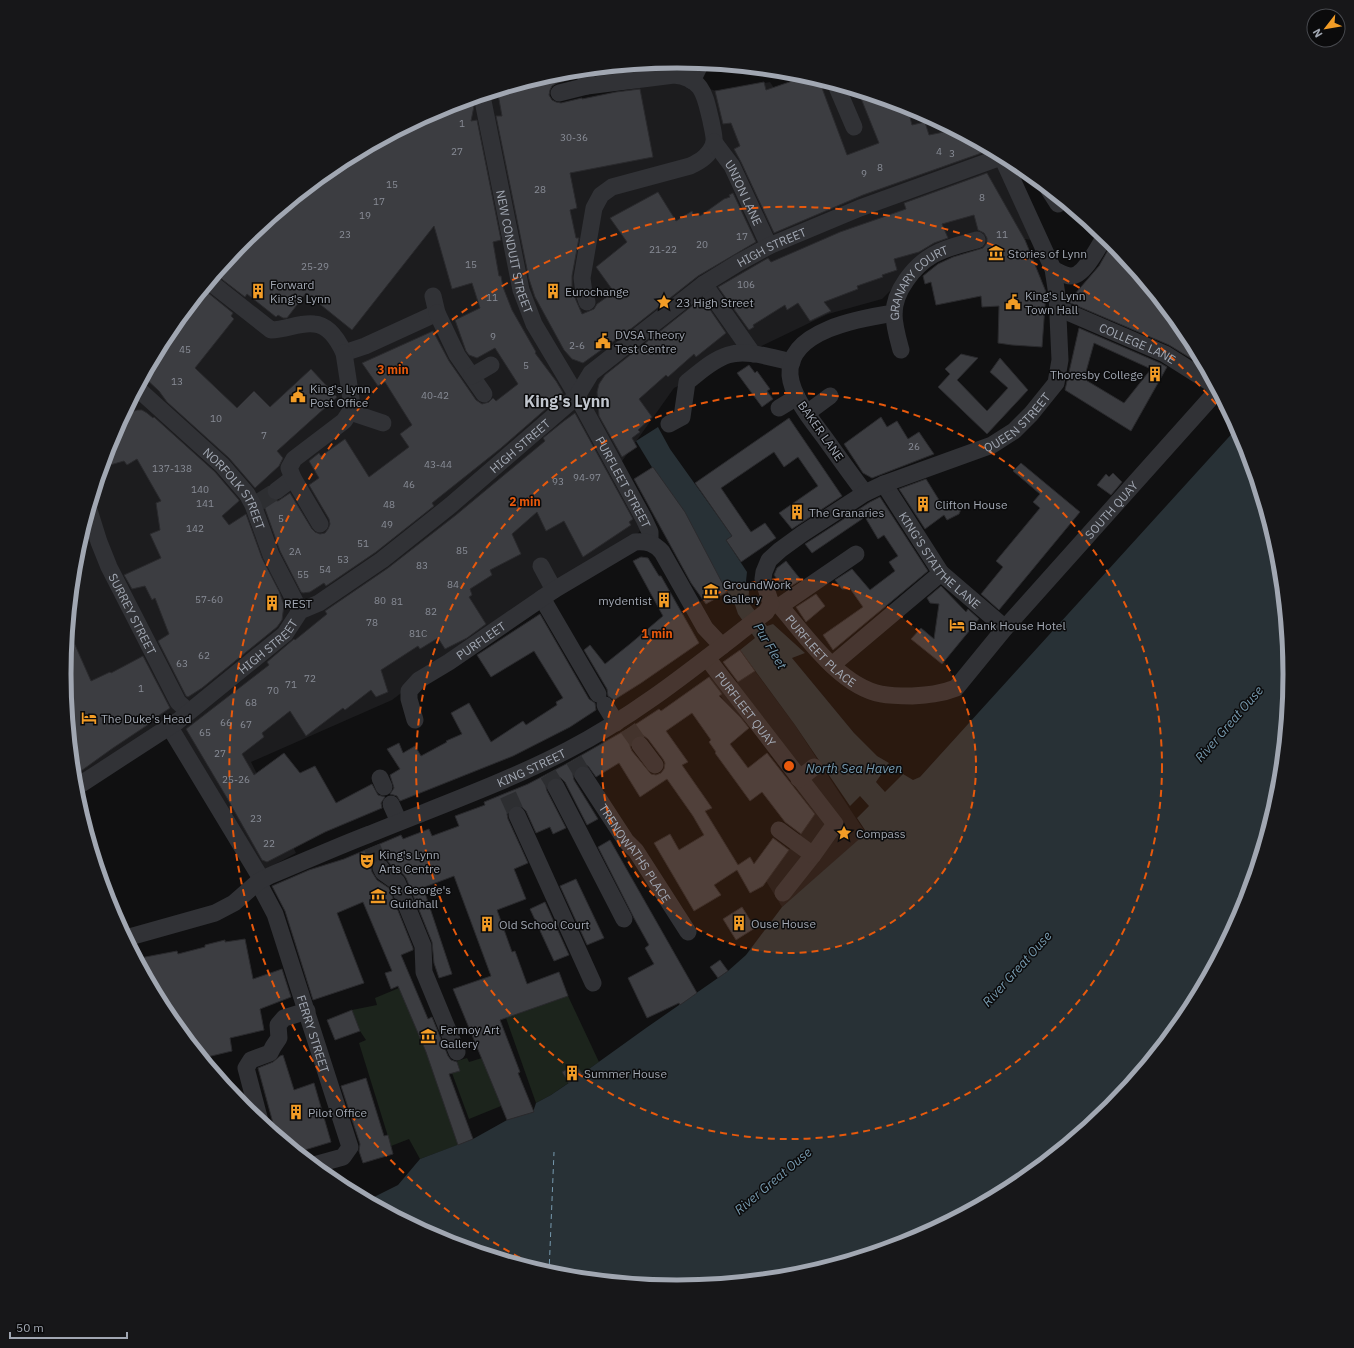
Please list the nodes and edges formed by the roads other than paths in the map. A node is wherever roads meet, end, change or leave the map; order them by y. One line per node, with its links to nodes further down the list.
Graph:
1 (698, 69): 3 (street)
2 (586, 78): 3 (street); 5 (street)
3 (692, 81): 8 (street)
4 (838, 90): 7 (street)
5 (559, 93)
6 (483, 100): 32 (street, NEW CONDUIT STREET)
7 (854, 126)
8 (714, 142): 13 (street, UNION LANE); 18 (street)
9 (995, 158): 13 (street, HIGH STREET)
10 (1005, 164): 14 (street, QUEEN STREET)
11 (977, 240): 21 (street, GRANARY COURT)
12 (1102, 241): 14 (street)
13 (769, 246): 16 (street, HIGH STREET)
14 (1054, 269): 19 (street, QUEEN STREET)
15 (213, 284): 23 (street)
16 (704, 284): 24 (street); 32 (street, HIGH STREET)
17 (433, 296): 20 (street)
18 (587, 302)
19 (1058, 308): 28 (street, COLLEGE LANE); 41 (street, QUEEN STREET)
20 (437, 313): 23 (street); 27 (street)
21 (894, 313): 22 (street, GRANARY COURT); 25 (street)
22 (901, 350)
23 (344, 353): 36 (street)
24 (753, 354): 25 (street); 38 (street)
25 (792, 362): 34 (street, BAKER LANE)
26 (491, 365): 27 (street)
27 (472, 376): 30 (street)
28 (1207, 381)
29 (140, 393): 52 (street, NORFOLK STREET)
30 (484, 394)
31 (1214, 394): 53 (street, SOUTH QUAY)
32 (576, 396): 46 (street, PURFLEET STREET); 52 (street, HIGH STREET)
33 (830, 396): 37 (street)
34 (798, 397): 35 (street); 37 (street, BAKER LANE)
35 (779, 408)
36 (350, 412): 39 (street); 40 (street)
37 (807, 413): 43 (street, BAKER LANE)
38 (680, 421)
39 (383, 423)
40 (293, 478): 42 (street); 45 (street)
41 (884, 484): 43 (street, PURFLEET PLACE); 49 (street, KING'S STAITHE LANE)
42 (276, 491)
43 (865, 493): 51 (street, PURFLEET PLACE)
44 (92, 518): 57 (street, SURREY STREET)
45 (320, 524)
46 (650, 542): 50 (street, PURFLEET); 54 (street, PURFLEET STREET)
47 (856, 554): 51 (street, KING STREET)
48 (541, 566): 50 (street)
49 (941, 573): 53 (street, KING'S STAITHE LANE); 56 (street)
50 (548, 594): 58 (street, PURFLEET); 59 (street)
51 (772, 607): 54 (street, KING STREET); 56 (street, PURFLEET PLACE)
52 (300, 611): 57 (street, HIGH STREET)
53 (1005, 628): 56 (street, PURFLEET PLACE)
54 (727, 642): 55 (street, KING STREET)
55 (707, 658): 59 (street, KING STREET); 66 (street, PURFLEET QUAY)
56 (832, 665)
57 (188, 711): 60 (street, HIGH STREET)
58 (415, 720)
59 (622, 723): 64 (street, KING STREET)
60 (169, 726): 67 (street, HIGH STREET); 74 (street, FERRY STREET)
61 (640, 745): 62 (street)
62 (655, 765)
63 (814, 768): 66 (street)
64 (549, 774): 70 (street, KING STREET); 76 (street)
65 (583, 775): 77 (street, TRENOWATHS PLACE)
66 (799, 779): 72 (street, PURFLEET QUAY)
67 (82, 784)
68 (391, 804): 70 (street)
69 (517, 815): 79 (street)
70 (399, 822): 74 (street, KING STREET)
71 (779, 830): 72 (street)
72 (813, 855): 75 (street, PURFLEET QUAY)
73 (381, 868): 81 (street)
74 (260, 881): 78 (street, KING STREET); 80 (street, FERRY STREET)
75 (782, 893)
76 (624, 919)
77 (688, 932)
78 (132, 939)
79 (593, 983)
80 (307, 1011): 82 (street); 83 (street, FERRY STREET)
81 (457, 1052)
82 (258, 1112)
83 (320, 1163)

